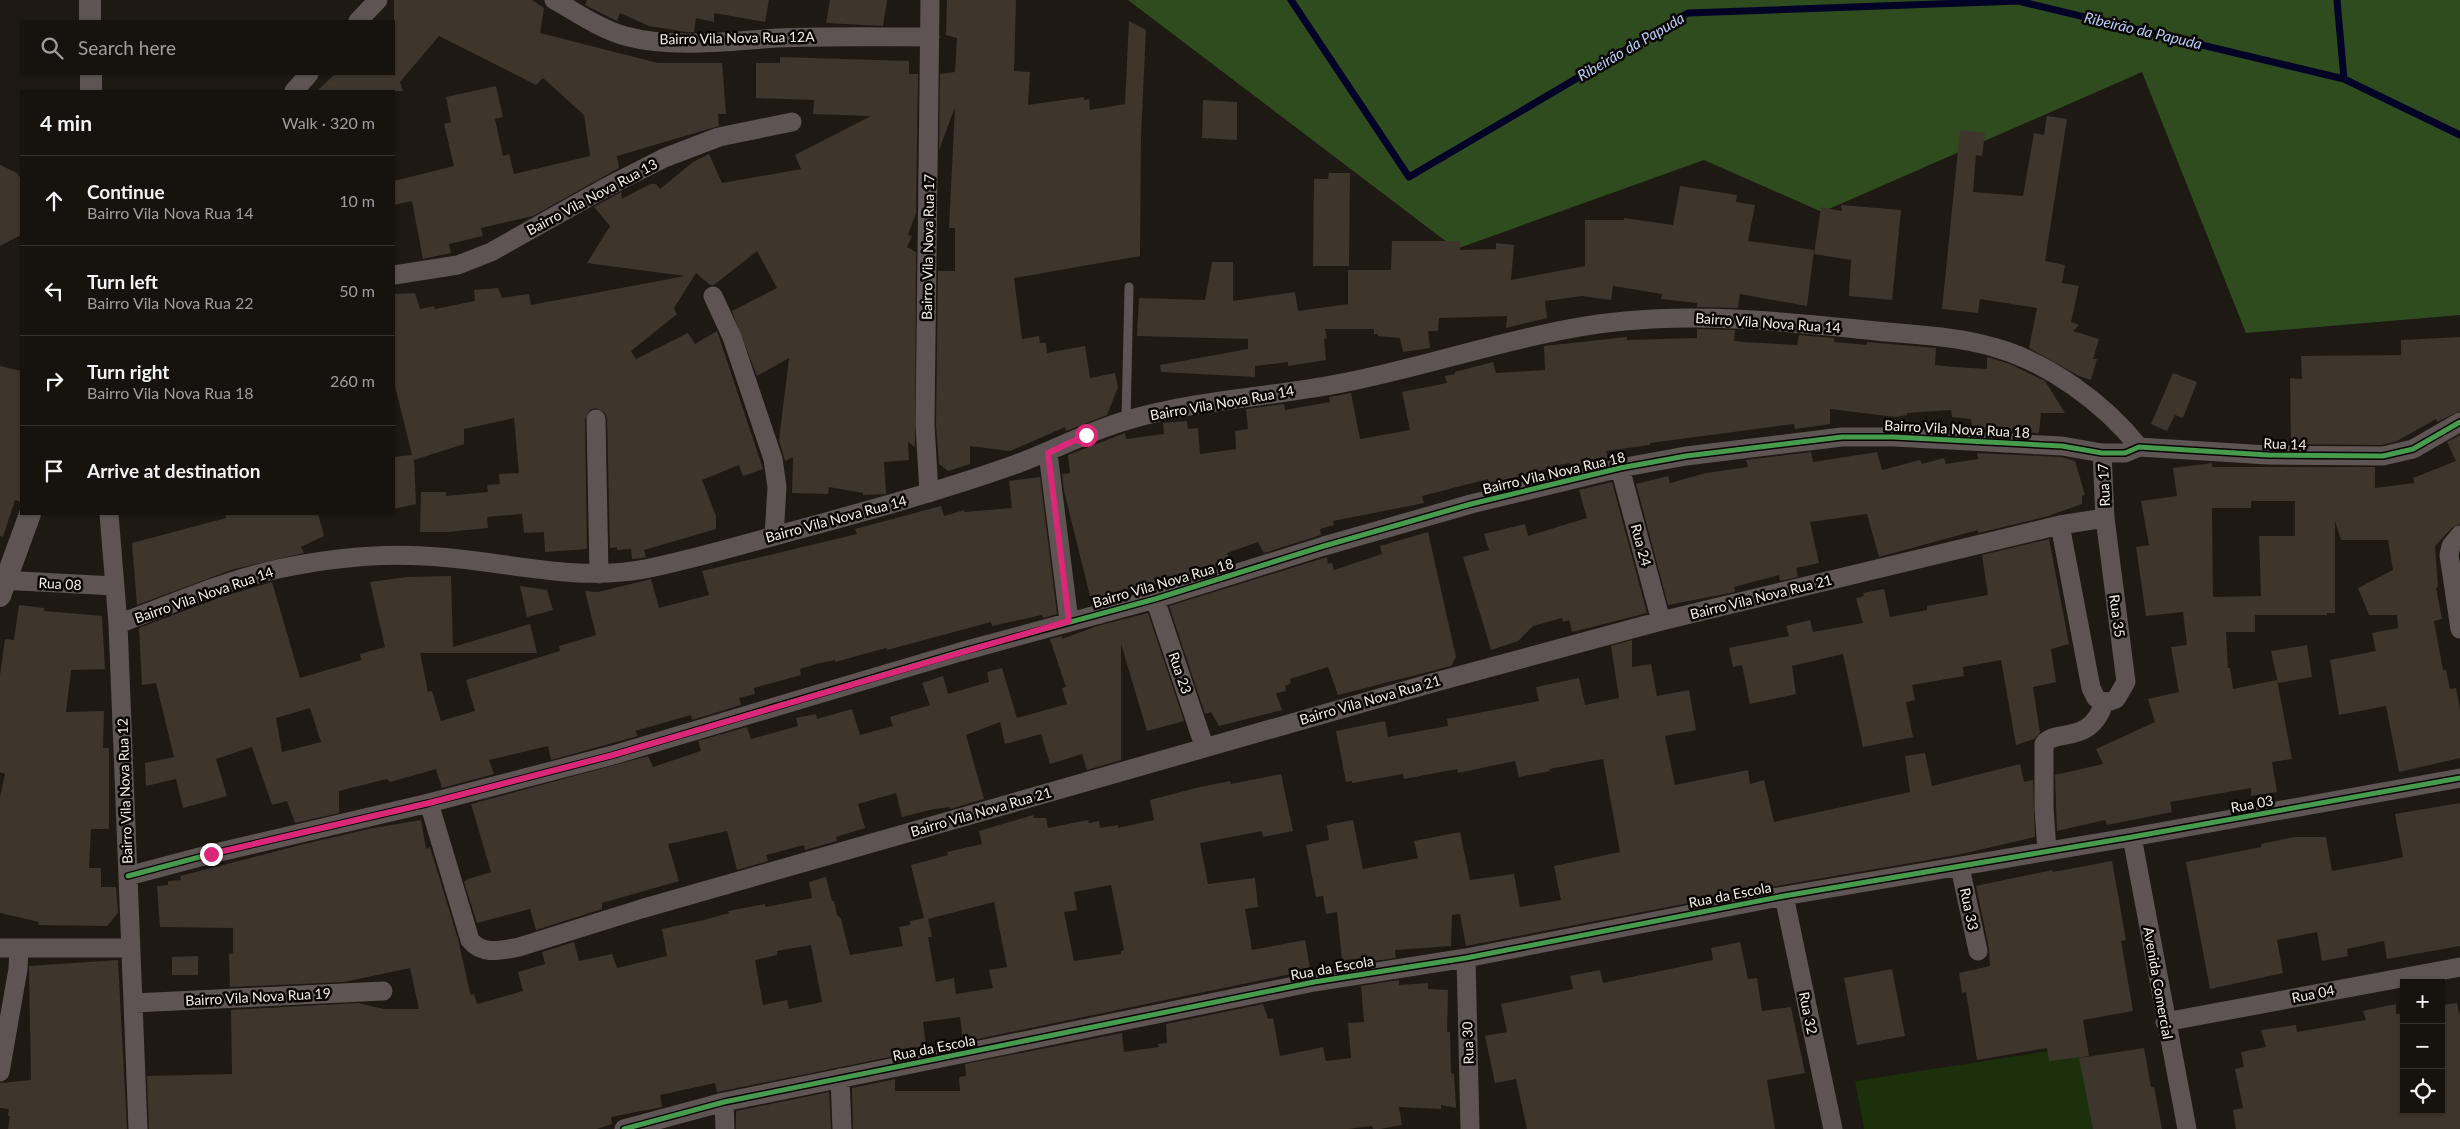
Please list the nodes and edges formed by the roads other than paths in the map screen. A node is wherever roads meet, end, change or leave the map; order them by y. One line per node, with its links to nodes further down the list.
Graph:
1 (90, 0): 5 (street)
2 (378, 0): 6 (street)
3 (554, 0): 7 (street, Bairro Vila Nova Rua 12A)
4 (930, 0): 7 (street, Bairro Vila Nova Rua 17)
5 (90, 20)
6 (359, 20)
7 (930, 36): 23 (street, Bairro Vila Nova Rua 17)
8 (91, 75): 10 (street)
9 (308, 75): 11 (street)
10 (91, 90)
11 (295, 90)
12 (792, 122): 13 (street, Bairro Vila Nova Rua 13)
13 (395, 275)
14 (1129, 287): 17 (lane)
15 (713, 296): 29 (street)
16 (596, 419): 30 (street)
17 (1126, 420): 19 (street, Bairro Vila Nova Rua 14); 20 (street, Bairro Vila Nova Rua 14)
18 (2460, 422): 19 (street, Rua 14)
19 (2139, 447): 21 (street, Rua 14)
20 (1048, 453): 23 (street, Bairro Vila Nova Rua 14); 34 (street)
21 (2102, 453): 22 (street, Bairro Vila Nova Rua 18); 26 (street, Rua 17)
22 (1620, 468): 33 (street, Bairro Vila Nova Rua 18); 35 (street, Rua 24)
23 (929, 493): 29 (street, Bairro Vila Nova Rua 14)
24 (30, 515): 31 (street)
25 (109, 515): 32 (street, Bairro Vila Nova Rua 12)
26 (2106, 518): 27 (street, Bairro Vila Nova Rua 21); 38 (street, Rua 35)
27 (2060, 525): 35 (street, Bairro Vila Nova Rua 21); 38 (street)
28 (2460, 535): 37 (street)
29 (774, 536): 30 (street, Bairro Vila Nova Rua 14)
30 (599, 574): 36 (street, Bairro Vila Nova Rua 14)
31 (2, 585): 32 (street, Rua 08)
32 (115, 586): 36 (street, Bairro Vila Nova Rua 12)
33 (1155, 599): 34 (street, Bairro Vila Nova Rua 18); 39 (street, Rua 23)
34 (1069, 621): 41 (street, Bairro Vila Nova Rua 18)
35 (1661, 621): 39 (street, Bairro Vila Nova Rua 21)
36 (118, 624): 45 (street, Bairro Vila Nova Rua 12)
37 (2460, 629)
38 (2104, 703): 43 (street, Rua 35)
39 (1204, 746): 41 (street, Bairro Vila Nova Rua 21)
40 (2460, 778): 42 (street, Rua 03)
41 (429, 803): 45 (street, Bairro Vila Nova Rua 18)
42 (2132, 837): 43 (street, Rua 03); 55 (street, Avenida Comercial)
43 (2047, 851): 44 (street, Rua da Escola)
44 (1960, 866): 46 (street, Rua da Escola); 50 (street, Rua 33)
45 (128, 876): 49 (street, Bairro Vila Nova Rua 12)
46 (1784, 896): 51 (street, Rua da Escola); 64 (street, Rua 32)
47 (0, 948): 48 (street)
48 (19, 948): 49 (street); 56 (street)
49 (130, 948): 54 (street, Bairro Vila Nova Rua 12)
50 (1978, 951)
51 (1466, 958): 57 (street, Rua da Escola); 63 (street, Rua 30)
52 (2460, 967): 55 (street, Rua 04)
53 (383, 991): 54 (street, Bairro Vila Nova Rua 19)
54 (134, 1003): 60 (street, Bairro Vila Nova Rua 12)
55 (2165, 1022): 65 (street, Avenida Comercial)
56 (0, 1072)
57 (840, 1078): 58 (street, Rua da Escola); 62 (street)
58 (724, 1102): 59 (street, Rua da Escola); 61 (street)
59 (635, 1128)
60 (138, 1129)
61 (725, 1129)
62 (842, 1129)
63 (1469, 1129)
64 (1833, 1129)
65 (2187, 1129)

